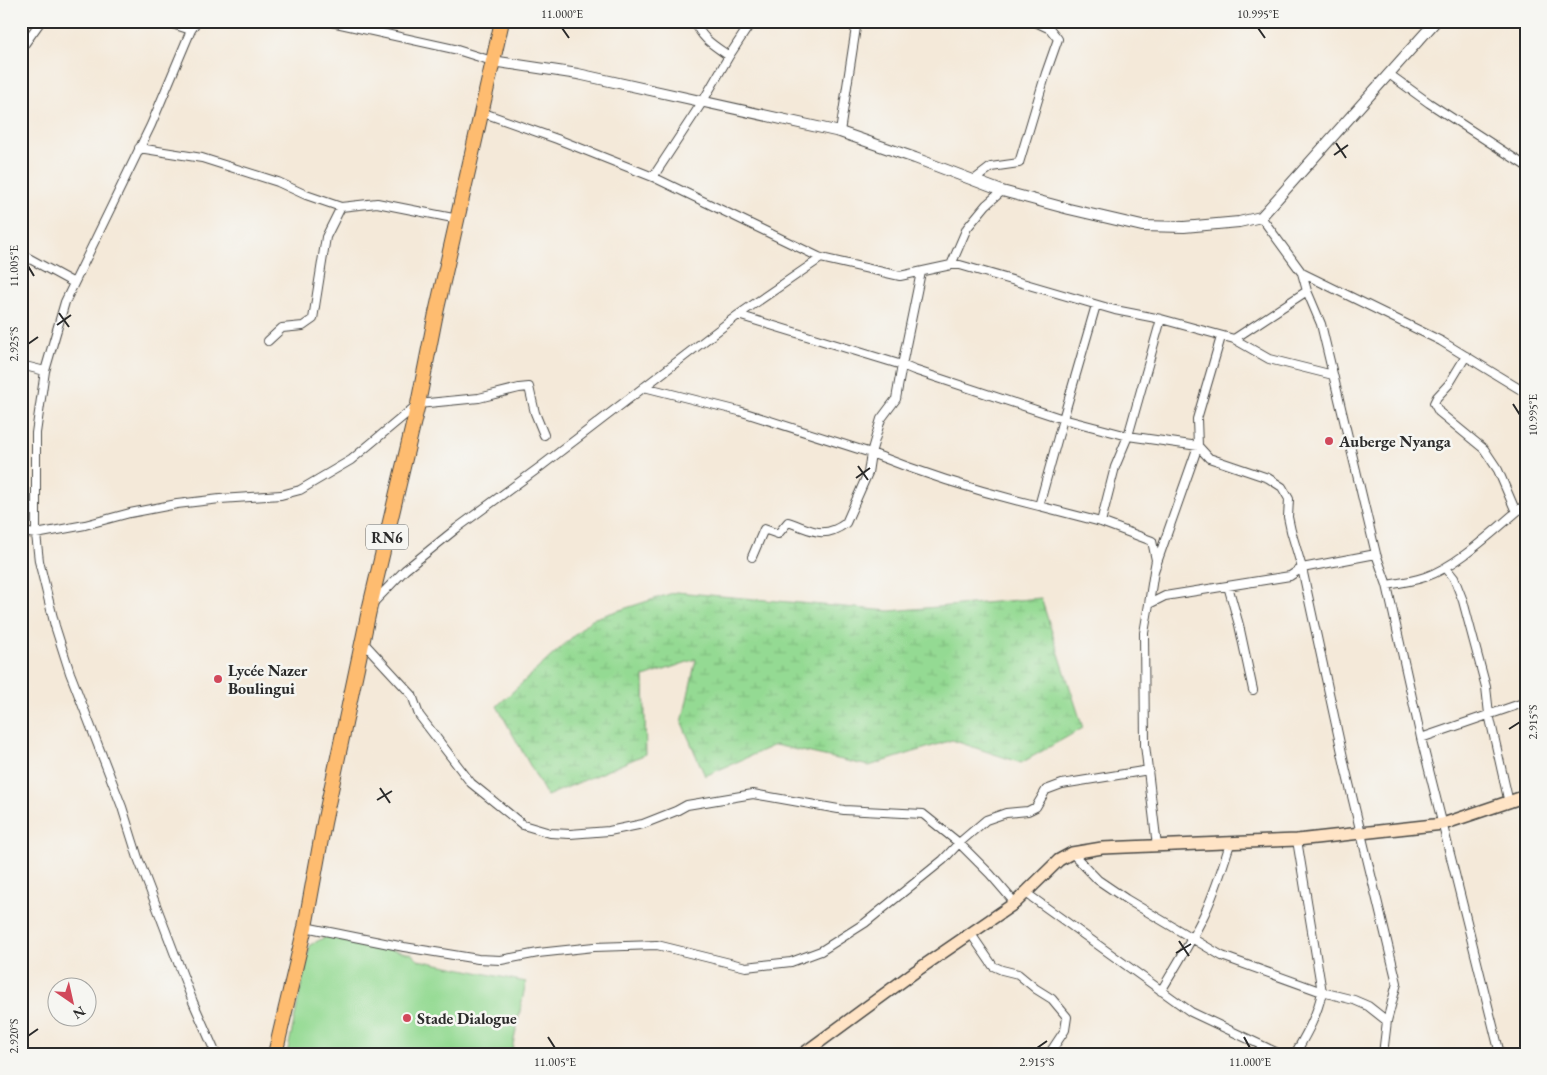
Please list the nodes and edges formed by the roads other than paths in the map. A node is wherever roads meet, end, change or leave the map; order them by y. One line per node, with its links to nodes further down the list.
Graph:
1 (40, 21): 12 (street)
2 (163, 21): 11 (street)
3 (197, 21): 11 (street)
4 (327, 21): 14 (street)
5 (502, 21): 14 (highway, RN6)
6 (695, 21): 13 (street)
7 (752, 21): 13 (street)
8 (857, 21): 18 (street)
9 (1033, 21): 22 (street)
10 (1436, 21): 15 (street)
11 (192, 30): 19 (street)
12 (21, 50)
13 (729, 56): 16 (street)
14 (492, 61): 16 (street); 17 (highway, RN6)
15 (1389, 74): 20 (street); 25 (street)
16 (703, 101): 18 (street); 21 (street)
17 (481, 112): 21 (street); 26 (highway, RN6)
18 (840, 132): 22 (street)
19 (139, 148): 24 (street); 32 (street)
20 (1526, 166)
21 (653, 177): 28 (street)
22 (974, 180): 23 (street)
23 (1002, 191): 25 (street); 29 (street)
24 (341, 207): 26 (street); 39 (street)
25 (1261, 217): 31 (street)
26 (458, 219): 47 (highway, RN6)
27 (21, 254): 32 (street)
28 (821, 258): 30 (street); 35 (street)
29 (951, 265): 30 (street); 34 (street)
30 (921, 272): 42 (street)
31 (1302, 272): 33 (street); 40 (street)
32 (74, 282): 43 (street)
33 (1307, 291): 38 (street); 44 (street)
34 (1096, 305): 36 (street); 48 (street)
35 (738, 315): 42 (street); 45 (street)
36 (1161, 319): 37 (street); 50 (street)
37 (1222, 337): 38 (street); 51 (street)
38 (1234, 339): 44 (street)
39 (268, 341)
40 (1466, 356): 46 (street); 55 (street)
41 (21, 365): 43 (street)
42 (902, 365): 48 (street); 52 (street)
43 (45, 371): 58 (street)
44 (1333, 376): 59 (street)
45 (644, 387): 52 (street); 67 (street)
46 (1526, 393)
47 (418, 404): 49 (street); 58 (street); 67 (highway, RN6)
48 (1063, 420): 50 (street); 54 (street)
49 (544, 435)
50 (1128, 436): 51 (street); 56 (street)
51 (1198, 446): 61 (street); 63 (street)
52 (871, 453): 54 (street); 60 (street)
53 (1526, 504): 55 (street)
54 (1039, 506): 56 (street)
55 (1516, 512): 62 (street)
56 (1101, 522): 63 (street)
57 (21, 532): 58 (street)
58 (36, 534): 91 (street)
59 (1376, 554): 61 (street); 64 (street)
60 (752, 557)
61 (1302, 568): 65 (street); 77 (street)
62 (1446, 568): 64 (street); 71 (street)
63 (1154, 571): 66 (street)
64 (1387, 585): 72 (street)
65 (1228, 586): 66 (street); 69 (street)
66 (1149, 604): 73 (street)
67 (370, 606): 68 (highway, RN6)
68 (363, 642): 79 (street); 85 (highway, RN6)
69 (1253, 690)
70 (1526, 702): 71 (street)
71 (1488, 714): 72 (street); 75 (street)
72 (1421, 738): 76 (street)
73 (1149, 770): 79 (street); 81 (street)
74 (1526, 796): 75 (main road)
75 (1509, 803): 76 (main road)
76 (1443, 824): 77 (main road); 98 (street)
77 (1361, 834): 78 (main road); 90 (street)
78 (1297, 840): 80 (main road); 89 (street)
79 (959, 843): 84 (street); 85 (street)
80 (1230, 844): 81 (main road); 87 (street)
81 (1157, 846): 82 (main road)
82 (1072, 853): 83 (main road); 87 (street)
83 (1026, 893): 84 (main road); 88 (street)
84 (1015, 903): 86 (main road)
85 (305, 927): 92 (highway, RN6)
86 (971, 934): 93 (main road); 94 (street)
87 (1193, 938): 88 (street); 89 (street)
88 (1161, 991): 95 (street)
89 (1322, 992): 90 (street); 96 (street)
90 (1387, 1021): 97 (street)
91 (216, 1054)
92 (275, 1054)
93 (803, 1054)
94 (1049, 1054)
95 (1280, 1054)
96 (1295, 1054)
97 (1383, 1054)
98 (1500, 1054)

